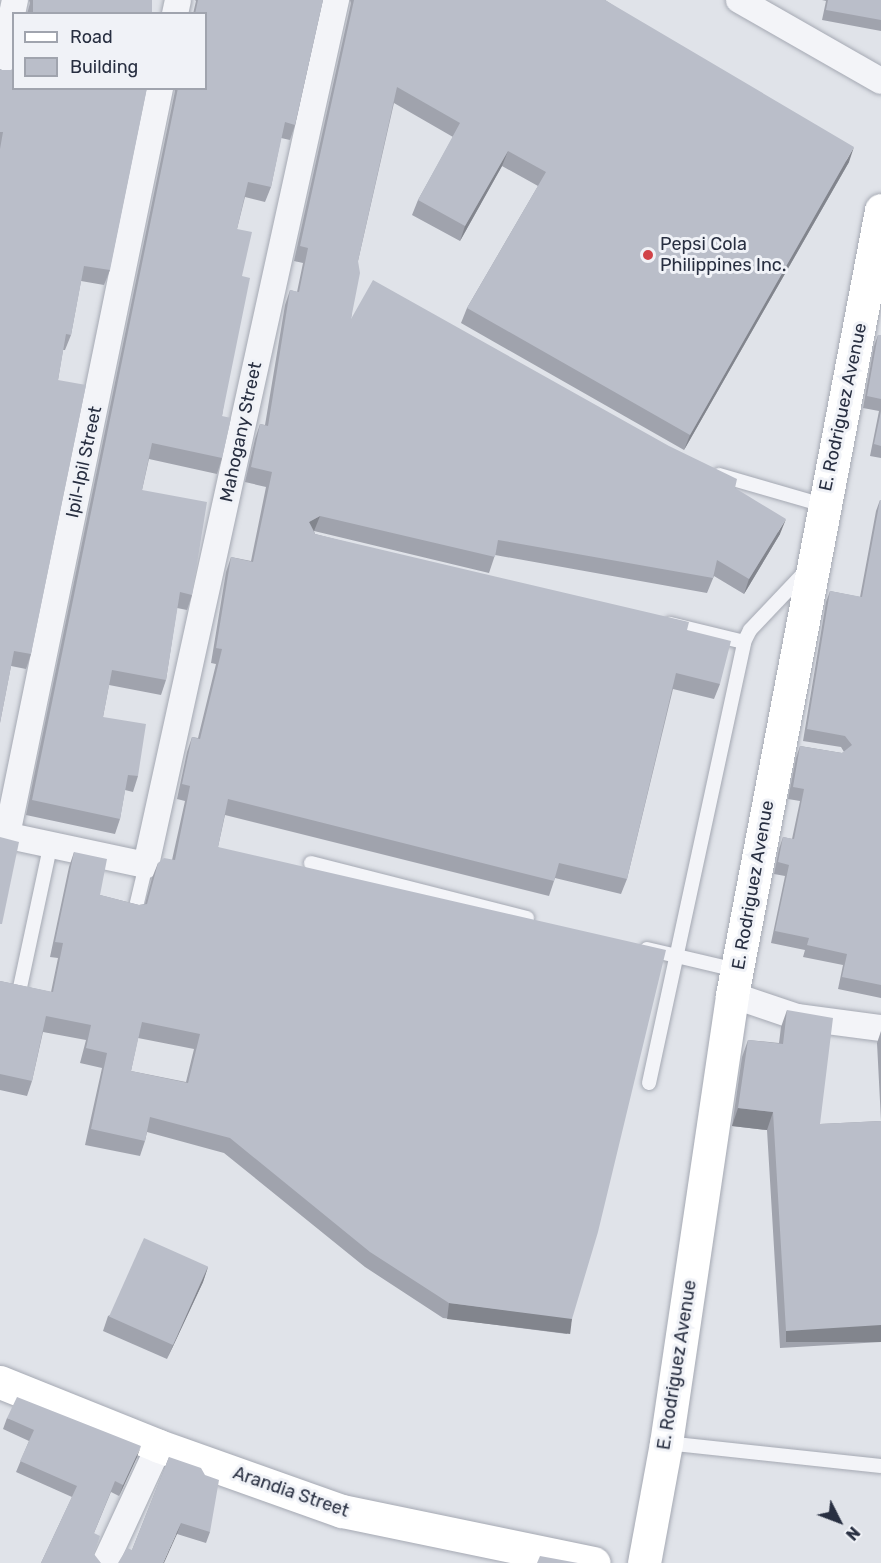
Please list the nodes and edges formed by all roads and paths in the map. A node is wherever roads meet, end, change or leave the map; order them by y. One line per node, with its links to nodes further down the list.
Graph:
1 (336, 0): 16 (street, Mahogany Street)
2 (744, 2): 5 (street)
3 (12, 14): 4 (street)
4 (0, 71)
5 (881, 81)
6 (160, 90): 13 (street, Ipil-Ipil Street)
7 (881, 210): 9 (street, E. Rodriguez Avenue)
8 (710, 472): 9 (lane)
9 (823, 505): 10 (street, E. Rodriguez Avenue)
10 (811, 566): 12 (lane); 21 (street, E. Rodriguez Avenue)
11 (653, 620): 12 (lane)
12 (744, 642): 20 (lane)
13 (4, 835): 14 (street)
14 (51, 843): 16 (street); 22 (lane)
15 (311, 863): 18 (lane)
16 (146, 865): 17 (lane)
17 (135, 911)
18 (539, 921)
19 (630, 945): 20 (lane)
20 (676, 957): 21 (lane); 24 (lane)
21 (735, 983): 23 (street); 26 (street, E. Rodriguez Avenue)
22 (19, 992)
23 (881, 1028)
24 (649, 1083)
25 (0, 1382): 27 (street, Arandia Street)
26 (666, 1443): 28 (lane); 31 (street, E. Rodriguez Avenue)
27 (159, 1446): 29 (street); 30 (street, Arandia Street)
28 (881, 1466)
29 (105, 1563)
30 (594, 1563)
31 (644, 1563)

